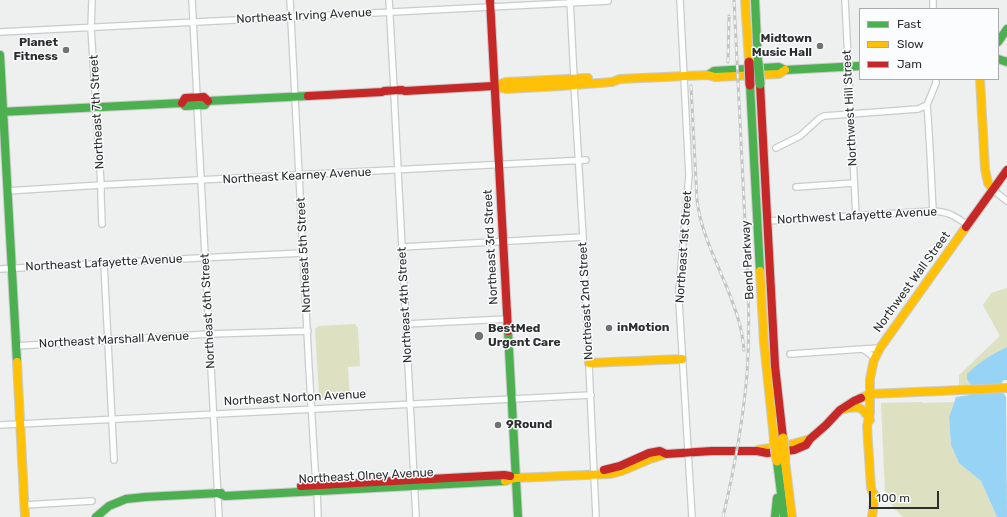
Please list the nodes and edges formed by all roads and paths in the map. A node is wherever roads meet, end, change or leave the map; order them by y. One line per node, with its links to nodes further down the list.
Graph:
1 (92, 0): 15 (street, Northeast 7th Street)
2 (192, 0): 14 (street, Northeast 6th Street)
3 (290, 0): 13 (street, Northeast 5th Street)
4 (389, 0): 12 (street, Northeast 4th Street)
5 (680, 0): 23 (street, Northeast 1st Street)
6 (746, 0): 22 (main road, Bend Parkway)
7 (755, 0): 51 (main road, Bend Parkway, bridge)
8 (844, 0): 21 (street, Northwest Hill Street)
9 (570, 1): 10 (street, Northeast Irving Avenue); 11 (street, Northeast Irving Avenue); 26 (street, Northeast 2nd Street)
10 (608, 1)
11 (490, 3): 12 (street, Northeast Irving Avenue); 27 (main road, Northeast 3rd Street)
12 (390, 12): 13 (street, Northeast Irving Avenue); 28 (street, Northeast 4th Street)
13 (291, 17): 14 (street, Northeast Irving Avenue); 29 (street, Northeast 5th Street)
14 (193, 22): 15 (street, Northeast Irving Avenue); 30 (street, Northeast 6th Street)
15 (91, 28): 17 (street, Northeast Irving Avenue); 32 (street, Northeast 7th Street)
16 (1007, 30): 18 (main road)
17 (0, 32)
18 (999, 41)
19 (0, 54): 33 (main road)
20 (859, 66): 21 (main road)
21 (848, 67): 22 (main road); 34 (street, Northwest Hill Street)
22 (746, 69): 23 (main road); 86 (main road, Bend Parkway, bridge)
23 (684, 76): 26 (main road); 71 (street, Northeast 1st Street)
24 (936, 80): 31 (street)
25 (980, 80): 46 (main road)
26 (574, 82): 27 (main road); 36 (street, Northeast 2nd Street)
27 (494, 86): 28 (main road); 38 (main road, Northeast 3rd Street)
28 (394, 92): 29 (main road); 39 (street, Northeast 4th Street)
29 (295, 97): 30 (main road); 41 (street, Northeast 5th Street)
30 (197, 101): 32 (main road); 42 (street, Northeast 6th Street)
31 (926, 105): 34 (street); 49 (street)
32 (97, 107): 33 (main road); 44 (street, Northeast 7th Street)
33 (1, 112): 47 (main road)
34 (850, 114): 35 (street); 43 (street, Northwest Hill Street)
35 (776, 148)
36 (578, 160): 37 (street, Northeast Kearney Avenue); 38 (street, Northeast Kearney Avenue); 54 (street, Northeast 2nd Street)
37 (586, 160)
38 (499, 165): 39 (street, Northeast Kearney Avenue); 55 (main road, Northeast 3rd Street)
39 (399, 170): 41 (street, Northeast Kearney Avenue); 56 (street, Northeast 4th Street)
40 (1007, 170): 46 (main road, Northwest Wall Street)
41 (299, 175): 42 (street, Northeast Kearney Avenue); 57 (street, Northeast 5th Street)
42 (201, 181): 44 (street, Northeast Kearney Avenue); 58 (street, Northeast 6th Street)
43 (854, 183): 45 (street); 50 (street, Northwest Hill Street)
44 (101, 186): 47 (street, Northeast Kearney Avenue); 52 (street, Northeast 7th Street)
45 (796, 187)
46 (993, 190): 48 (street); 53 (main road, Northwest Wall Street)
47 (7, 191): 60 (main road)
48 (1007, 201)
49 (933, 211): 50 (street, Northwest Lafayette Avenue); 53 (street, Northwest Lafayette Avenue)
50 (856, 216): 51 (street, Northwest Lafayette Avenue)
51 (767, 220): 86 (main road, Bend Parkway)
52 (102, 224)
53 (968, 225): 68 (main road, Northwest Wall Street)
54 (583, 237): 55 (street); 73 (street, Northeast 2nd Street)
55 (503, 242): 56 (street); 62 (main road, Northeast 3rd Street)
56 (402, 248): 63 (street, Northeast 4th Street)
57 (303, 253): 58 (street, Northeast Lafayette Avenue); 64 (street, Northeast 5th Street)
58 (205, 257): 59 (street, Northeast Lafayette Avenue); 65 (street, Northeast 6th Street)
59 (104, 264): 60 (street, Northeast Lafayette Avenue); 66 (street)
60 (11, 268): 61 (street, Northeast Lafayette Avenue); 67 (main road)
61 (0, 269)
62 (507, 319): 63 (street); 77 (main road, Northeast 3rd Street)
63 (406, 324): 78 (street, Northeast 4th Street)
64 (308, 331): 65 (street, Northeast Marshall Avenue); 79 (street, Northeast 5th Street)
65 (209, 334): 66 (street, Northeast Marshall Avenue); 81 (street, Northeast 6th Street)
66 (108, 341): 67 (street, Northeast Marshall Avenue); 82 (street)
67 (16, 346): 84 (main road)
68 (880, 348): 69 (street); 72 (main road, Northwest Wall Street)
69 (863, 349): 70 (street); 72 (street)
70 (790, 354)
71 (682, 359): 73 (main road); 87 (street, Northeast 1st Street)
72 (874, 359): 75 (main road, Northwest Wall Street)
73 (589, 363): 76 (street, Northeast 2nd Street)
74 (1007, 388): 75 (main road)
75 (871, 394): 80 (main road); 83 (main road, Northwest Wall Street)
76 (590, 395): 77 (street, Northeast Norton Avenue); 90 (street, Northeast 2nd Street)
77 (511, 399): 78 (street, Northeast Norton Avenue); 92 (main road, Northeast 3rd Street)
78 (410, 404): 79 (street, Northeast Norton Avenue); 94 (street, Northeast 4th Street)
79 (312, 410): 81 (street, Northeast Norton Avenue); 95 (street, Northeast 5th Street)
80 (840, 410): 83 (main road); 86 (main road, Northeast Olney Avenue)
81 (213, 415): 82 (street, Northeast Norton Avenue); 96 (street, Northeast 6th Street)
82 (112, 420): 84 (street, Northeast Norton Avenue); 88 (street)
83 (870, 420): 89 (main road, Northwest Wall Street); 93 (main road, Northwest Wall Street)
84 (20, 424): 85 (street, Northeast Norton Avenue); 99 (main road)
85 (0, 425)
86 (780, 449): 87 (main road, Northeast Olney Avenue); 91 (main road, Bend Parkway); 110 (main road, Bend Parkway)
87 (688, 453): 90 (main road, Northeast Olney Avenue); 107 (street, Northeast 1st Street)
88 (114, 460)
89 (870, 464): 93 (main road); 97 (main road, Northwest Wall Street)
90 (594, 474): 92 (main road, Northeast Olney Avenue); 106 (street, Northeast 2nd Street)
91 (779, 474): 108 (main road); 109 (main road, Bend Parkway)
92 (515, 478): 94 (main road, Northeast Olney Avenue); 105 (main road, Northeast 3rd Street)
93 (876, 482): 97 (main road, Northwest Wall Street)
94 (414, 483): 95 (main road, Northeast Olney Avenue); 104 (street, Northeast 4th Street)
95 (317, 488): 96 (main road, Northeast Olney Avenue); 103 (street, Northeast 5th Street)
96 (217, 493): 101 (main road, Northeast Olney Avenue); 102 (street, Northeast 6th Street)
97 (875, 499): 111 (main road, Northwest Wall Street)
98 (92, 501): 99 (street)
99 (24, 505): 100 (main road)
100 (24, 517)
101 (96, 517)
102 (219, 517)
103 (318, 517)
104 (416, 517)
105 (518, 517)
106 (596, 517)
107 (692, 517)
108 (775, 517)
109 (784, 517)
110 (792, 517)
111 (872, 517)

